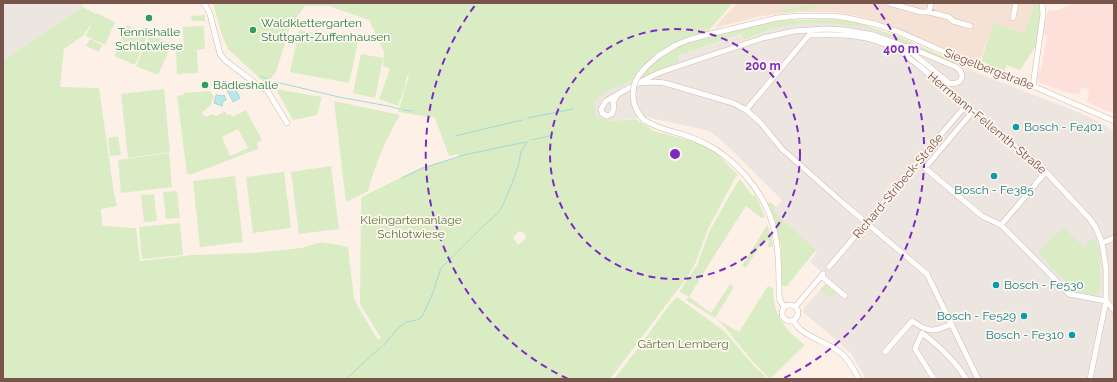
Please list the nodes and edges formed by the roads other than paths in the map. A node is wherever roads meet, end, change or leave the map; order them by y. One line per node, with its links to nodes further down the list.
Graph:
1 (204, 3): 19 (street)
2 (889, 3): 6 (street)
3 (931, 3): 6 (street)
4 (1016, 3): 7 (street)
5 (1042, 3): 13 (street)
6 (929, 12): 8 (street)
7 (1012, 18)
8 (970, 26)
9 (900, 45): 10 (street); 11 (street); 12 (street)
10 (933, 57): 11 (street); 11 (street)
11 (927, 65)
12 (638, 84): 14 (street); 16 (street)
13 (1033, 86): 18 (street, Siegelbergstraße); 28 (street, Siegelbergstraße, bridge)
14 (617, 95)
15 (966, 106): 16 (street, Herrmann-Fellemth-Straße); 17 (street, Herrmann-Fellemth-Straße); 21 (street, Richard-Stribeck-Straße)
16 (746, 110): 21 (street)
17 (973, 111): 20 (street, Herrmann-Fellemth-Straße); 22 (street)
18 (1114, 121)
19 (287, 123)
20 (1046, 172): 22 (street); 24 (street, Herrmann-Fellemth-Straße)
21 (866, 223): 25 (street, Richard-Stribeck-Straße); 32 (street)
22 (1001, 225): 27 (street)
23 (1114, 238): 24 (street)
24 (1102, 243): 27 (street, Herrmann-Fellemth-Straße)
25 (829, 267)
26 (845, 296): 29 (street)
27 (1106, 301): 30 (street); 38 (street, Herrmann-Fellemth-Straße)
28 (785, 307): 29 (street); 31 (street)
29 (795, 307): 31 (street)
30 (1114, 310)
31 (793, 320): 34 (street)
32 (951, 324): 33 (street); 37 (street)
33 (885, 352)
34 (859, 379)
35 (934, 379): 36 (street)
36 (966, 379)
37 (978, 379)
38 (1090, 379)

